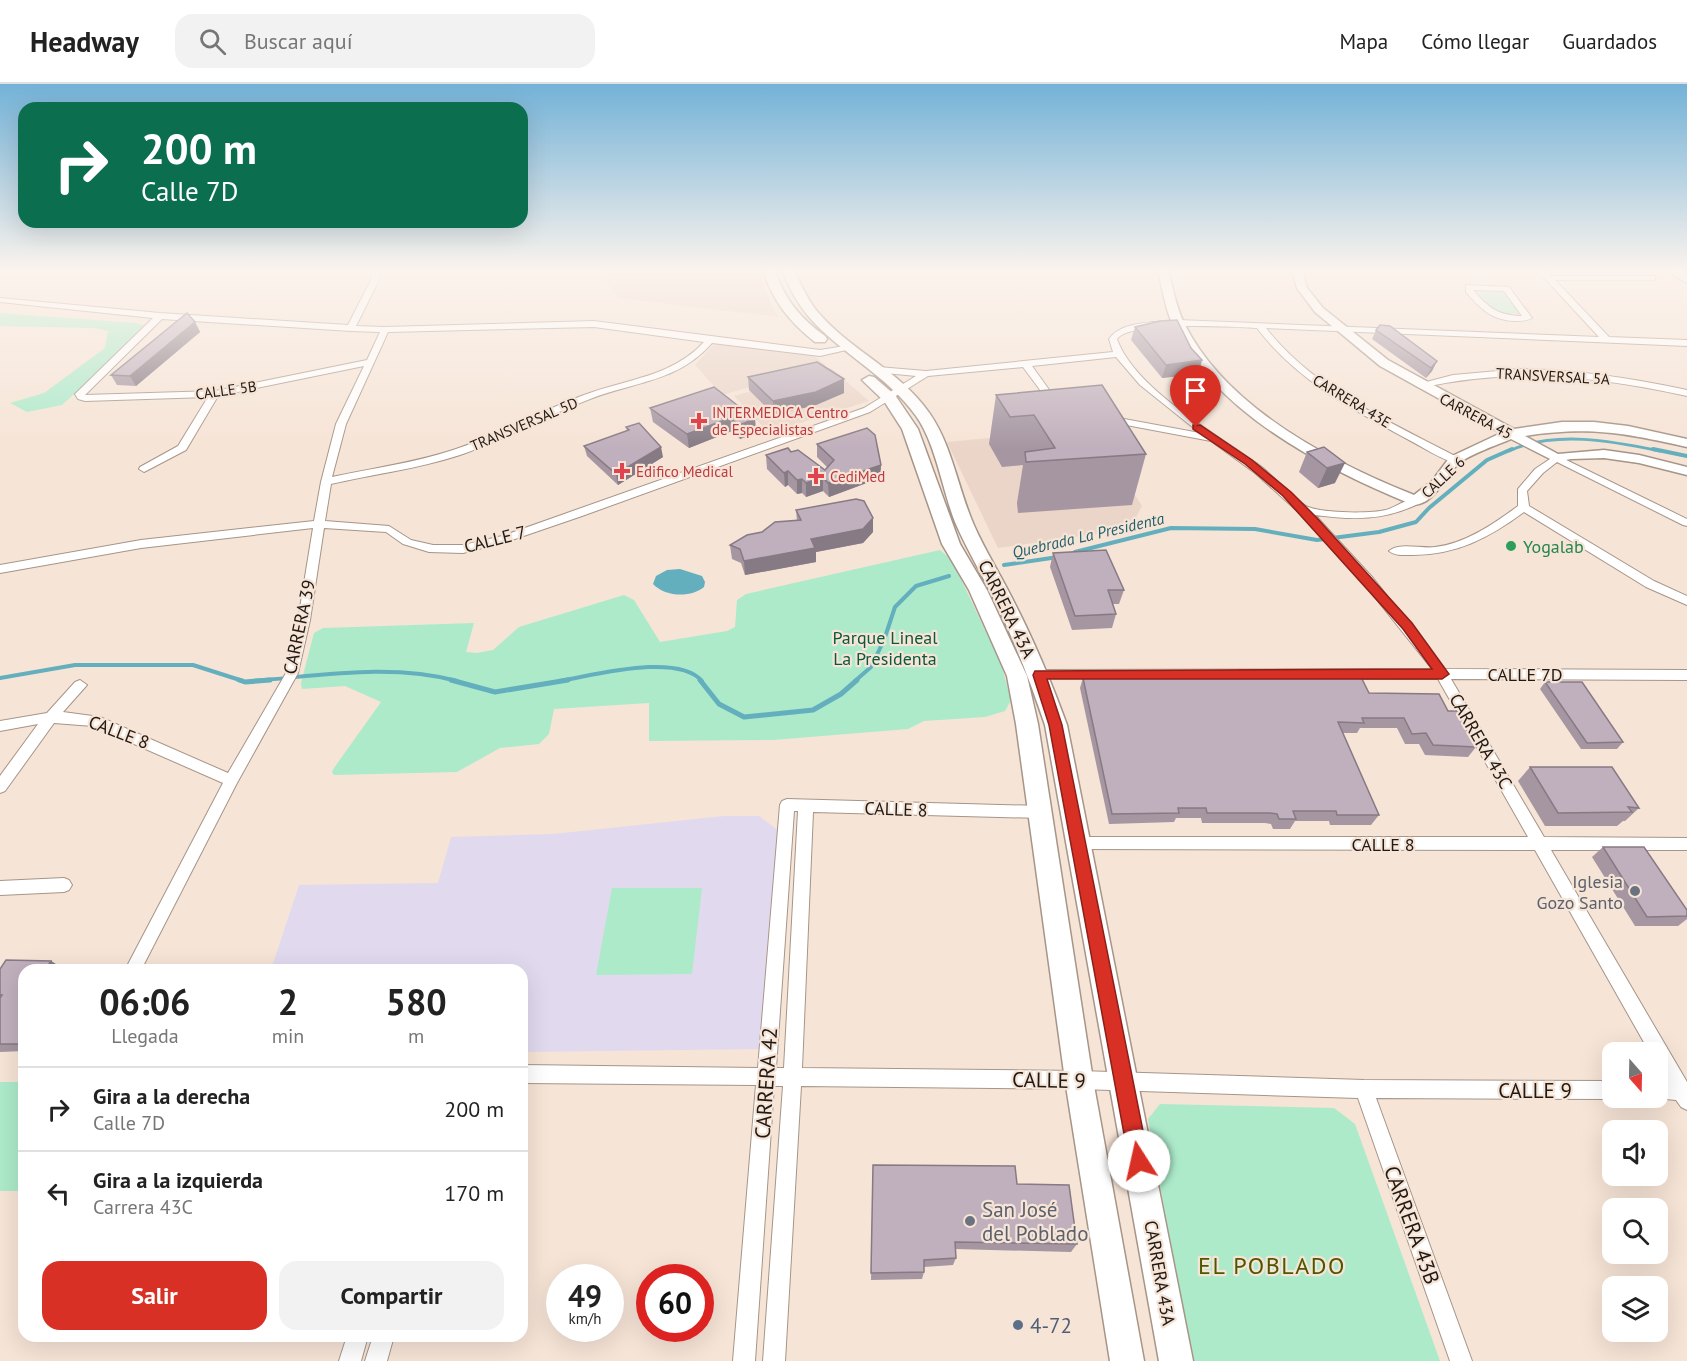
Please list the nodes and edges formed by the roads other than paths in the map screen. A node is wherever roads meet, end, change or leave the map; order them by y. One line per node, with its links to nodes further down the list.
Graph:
1 (146, 330): 27 (street, CALLE 5B)
2 (378, 330): 3 (street)
3 (385, 330): 4 (street); 21 (street, CARRERA 39)
4 (399, 330)
5 (635, 330): 17 (street)
6 (813, 330): 19 (main road, CARRERA 43A)
7 (825, 330): 19 (main road, CARRERA 43A)
8 (1129, 330): 20 (street)
9 (1182, 330): 39 (street)
10 (1263, 330): 35 (street, CARRERA 43E)
11 (1343, 330): 25 (street, CARRERA 45)
12 (1377, 330): 15 (street)
13 (1516, 330): 15 (street)
14 (1597, 330): 16 (street)
15 (1524, 336): 16 (street)
16 (1606, 339): 18 (street)
17 (710, 340): 19 (street); 38 (street, TRANSVERSAL 5D)
18 (1687, 343)
19 (844, 350): 23 (main road, CARRERA 43A); 28 (main road, CARRERA 43A)
20 (1119, 354): 22 (street); 32 (street, CARRERA 43C)
21 (369, 363): 27 (street, CALLE 5B); 38 (street, CARRERA 39)
22 (1026, 364): 24 (street); 29 (street)
23 (878, 370): 24 (street); 28 (main road, CARRERA 43A)
24 (926, 374): 28 (street, CALLE 7)
25 (1420, 385): 26 (street, TRANSVERSAL 5A); 31 (street, CARRERA 45)
26 (1687, 393)
27 (215, 394): 36 (street)
28 (895, 394): 43 (street, CALLE 7); 48 (main road, CARRERA 43A); 57 (main road, CARRERA 43A)
29 (1071, 410)
30 (1095, 417): 32 (street)
31 (1516, 437): 33 (street, CALLE 6); 34 (street, CARRERA 45); 35 (street, CALLE 6)
32 (1212, 438): 41 (street, CARRERA 43C)
33 (1687, 443)
34 (1552, 456): 37 (street); 40 (street); 42 (street, CARRERA 45)
35 (1455, 460): 39 (street, CALLE 6)
36 (144, 469)
37 (1687, 471)
38 (327, 482): 43 (street, CARRERA 39)
39 (1416, 501): 41 (street, CALLE 6)
40 (1524, 507): 44 (street); 46 (street)
41 (1303, 510): 47 (street, CARRERA 43C)
42 (1687, 523)
43 (319, 524): 45 (street, CALLE 7); 53 (street, CARRERA 39)
44 (1395, 551)
45 (0, 569)
46 (1687, 601)
47 (1442, 674): 48 (street, CALLE 7D); 49 (street, CALLE 7D); 59 (street, CARRERA 43C)
48 (1039, 675): 58 (main road, CARRERA 43A)
49 (1687, 675)
50 (80, 685): 51 (street)
51 (50, 718): 52 (street, CALLE 8); 53 (street, CALLE 8); 54 (street)
52 (0, 726)
53 (231, 780): 63 (street, CARRERA 39)
54 (0, 787)
55 (787, 805): 56 (street, CALLE 8); 65 (street, CARRERA 42)
56 (806, 806): 57 (street, CALLE 8); 66 (street, CARRERA 42)
57 (1041, 812): 67 (main road, CARRERA 43A)
58 (1078, 843): 59 (street, CALLE 8); 68 (main road, CARRERA 43A)
59 (1540, 844): 60 (street, CALLE 8); 72 (street, CARRERA 43C)
60 (1687, 844)
61 (64, 885): 62 (street)
62 (0, 888)
63 (135, 964)
64 (528, 1074): 65 (street, CALLE 9)
65 (767, 1076): 66 (street, CALLE 9); 77 (street, CARRERA 42)
66 (793, 1076): 67 (street, CALLE 9); 78 (street, CARRERA 42)
67 (1079, 1080): 68 (street, CALLE 9); 79 (main road, CARRERA 43A)
68 (1124, 1082): 69 (street, CALLE 9); 80 (main road, CARRERA 43A)
69 (1364, 1089): 70 (street, CALLE 9); 81 (street, CARRERA 43B)
70 (1602, 1090)
71 (1668, 1091): 72 (street)
72 (1685, 1094)
73 (356, 1342): 75 (street)
74 (382, 1342): 76 (street)
75 (350, 1361)
76 (376, 1361)
77 (744, 1361)
78 (774, 1361)
79 (1127, 1361)
80 (1176, 1361)
81 (1461, 1361)

